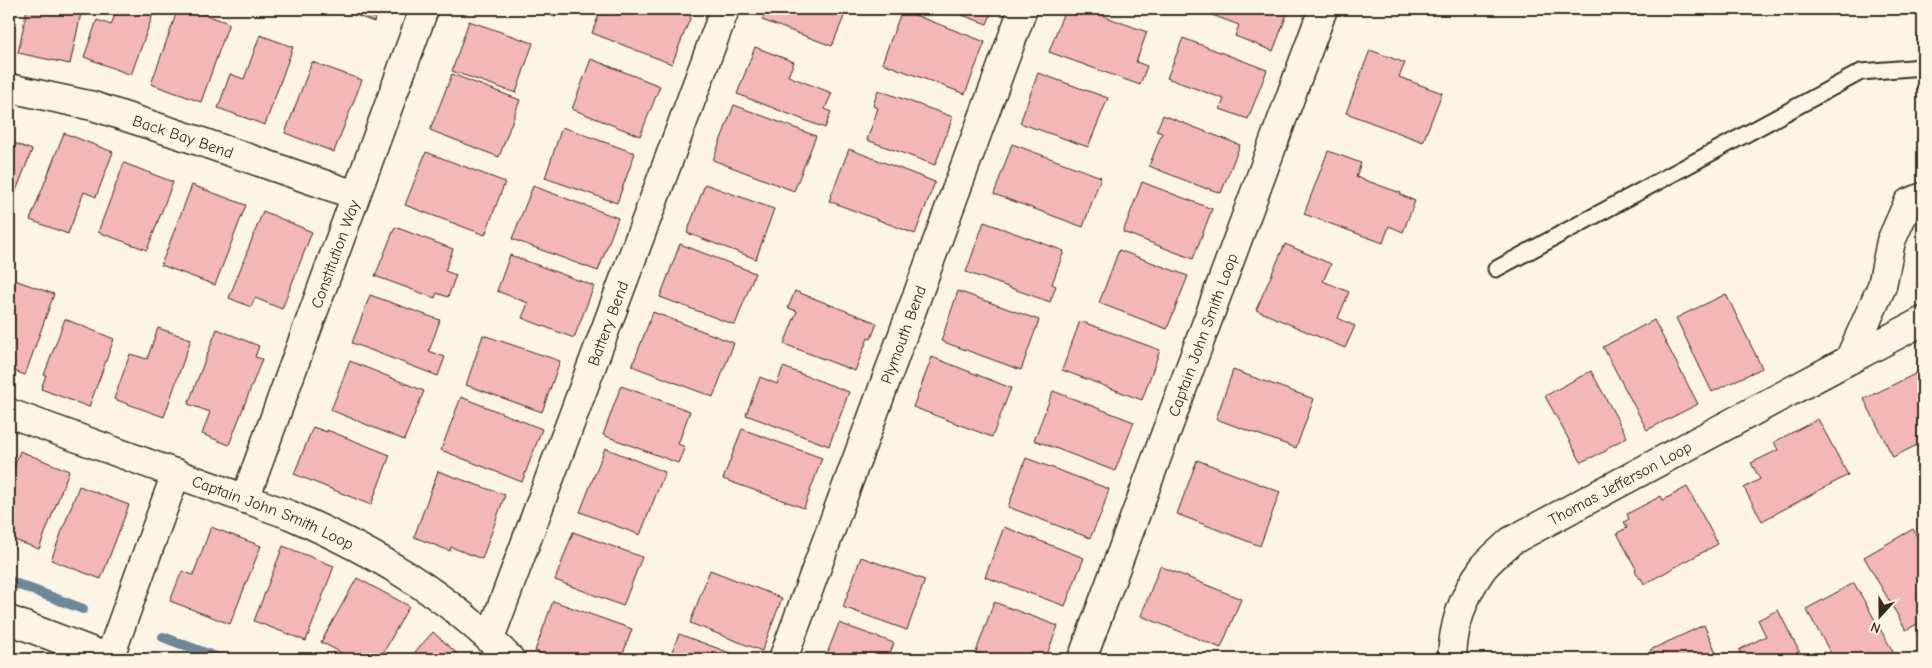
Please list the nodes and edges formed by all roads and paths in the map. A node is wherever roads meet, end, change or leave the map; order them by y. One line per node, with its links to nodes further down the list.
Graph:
1 (424, 9): 7 (street, Constitution Way)
2 (725, 9): 16 (street, Battery Bend)
3 (1023, 9): 19 (street, Plymouth Bend)
4 (1323, 9): 20 (street, Captain John Smith Loop)
5 (1923, 67): 9 (lane)
6 (9, 88): 7 (street, Back Bay Bend)
7 (356, 195): 14 (street, Constitution Way)
8 (1923, 197): 11 (street)
9 (1496, 269)
10 (1923, 322): 11 (street, Thomas Jefferson Loop)
11 (1849, 360): 21 (street, Thomas Jefferson Loop)
12 (9, 412): 13 (street, Captain John Smith Loop)
13 (176, 473): 14 (street, Captain John Smith Loop); 17 (street)
14 (245, 498): 16 (street, Captain John Smith Loop)
15 (9, 620): 17 (street)
16 (490, 638): 18 (street, Captain John Smith Loop)
17 (110, 659)
18 (510, 659)
19 (784, 659)
20 (1082, 659)
21 (1452, 659)

